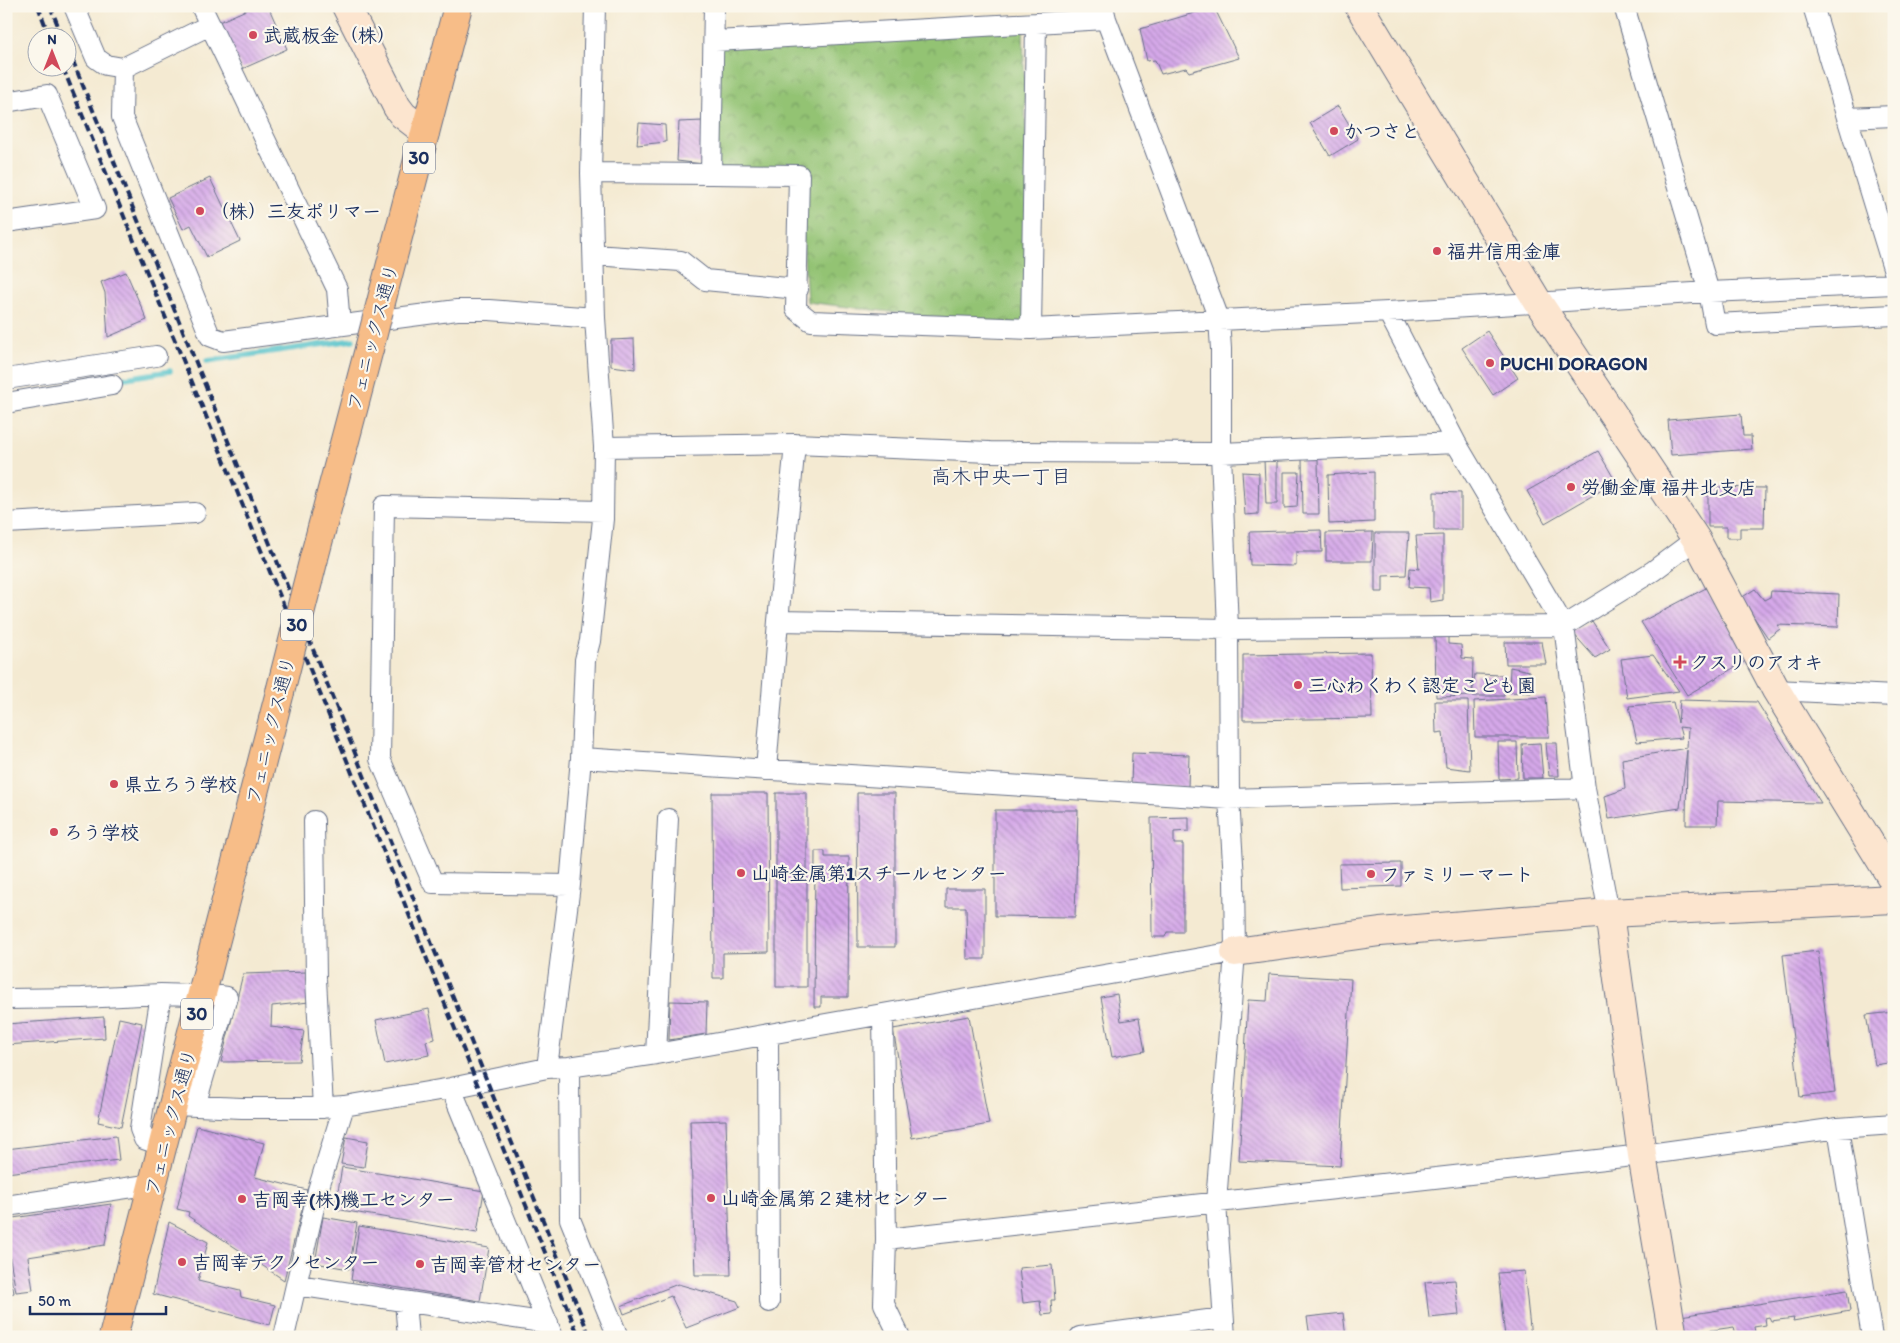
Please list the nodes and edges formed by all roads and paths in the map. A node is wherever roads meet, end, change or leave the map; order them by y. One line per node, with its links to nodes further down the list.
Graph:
1 (74, 6): 14 (street)
2 (201, 6): 12 (street)
3 (346, 6): 18 (street)
4 (458, 6): 18 (main road, フェニックス通り / 30)
5 (595, 6): 19 (street)
6 (714, 6): 13 (street)
7 (1359, 6): 27 (street)
8 (1624, 6): 26 (street)
9 (1813, 6): 17 (street)
10 (1104, 12): 11 (street); 31 (street)
11 (1036, 22): 13 (street); 33 (street)
12 (210, 25): 14 (street); 32 (street)
13 (715, 41): 20 (street)
14 (123, 68): 32 (street)
15 (6, 102): 21 (street)
16 (1894, 116): 17 (street)
17 (1847, 118): 23 (street)
18 (425, 132): 72 (main road, フェニックス通り / 30, bridge)
19 (591, 173): 20 (street); 22 (street)
20 (711, 174): 25 (street)
21 (6, 222)
22 (594, 255): 25 (street); 30 (street)
23 (1894, 271)
24 (1894, 284): 26 (street)
25 (798, 289): 33 (street)
26 (1709, 292): 27 (street); 29 (street)
27 (1538, 302): 28 (street); 45 (street)
28 (1388, 312): 31 (street); 38 (street)
29 (1894, 315)
30 (596, 318): 32 (street); 40 (street)
31 (1219, 319): 33 (street); 41 (street)
32 (340, 325)
33 (1031, 329)
34 (156, 356): 35 (street)
35 (6, 380)
36 (112, 386): 37 (street)
37 (6, 403)
38 (1456, 443): 41 (street); 47 (street)
39 (795, 444): 40 (street); 41 (street); 46 (street)
40 (604, 447): 42 (street)
41 (1221, 452): 48 (street)
42 (603, 511): 51 (street); 58 (street)
43 (195, 513): 44 (street)
44 (6, 523)
45 (1696, 539): 47 (street); 49 (street)
46 (778, 621): 48 (street); 52 (street)
47 (1564, 626): 48 (street); 53 (street)
48 (1228, 629): 54 (street)
49 (1776, 690): 50 (street); 57 (street)
50 (1894, 696)
51 (581, 758): 52 (street); 58 (street)
52 (766, 770): 54 (street)
53 (1585, 788): 54 (street); 60 (street)
54 (1229, 799): 61 (street)
55 (668, 818): 68 (street)
56 (314, 821): 74 (street)
57 (1894, 882)
58 (570, 885): 70 (street)
59 (1894, 899): 60 (street)
60 (1609, 913): 61 (street); 78 (street)
61 (1235, 952): 66 (street); 80 (street)
62 (161, 994): 63 (street); 65 (street); 77 (street)
63 (191, 995)
64 (220, 996): 72 (street)
65 (6, 999)
66 (884, 1015): 67 (street); 82 (street)
67 (768, 1034): 68 (street); 85 (street)
68 (656, 1054): 69 (street)
69 (569, 1067): 70 (street); 91 (street)
70 (547, 1068): 71 (street)
71 (451, 1088): 73 (street); 87 (street)
72 (185, 1105): 74 (street); 77 (main road, フェニックス通り / 30)
73 (344, 1106): 74 (street); 83 (street)
74 (323, 1108)
75 (1894, 1124): 76 (street)
76 (1838, 1128): 78 (street); 95 (street)
77 (164, 1146): 79 (main road, フェニックス通り / 30)
78 (1642, 1155): 80 (street); 94 (street)
79 (153, 1184): 81 (street); 88 (main road, フェニックス通り / 30)
80 (1216, 1204): 82 (street); 86 (street)
81 (6, 1206)
82 (886, 1239): 92 (street)
83 (298, 1285): 84 (street); 89 (street)
84 (405, 1302): 87 (street); 90 (street)
85 (768, 1302)
86 (1224, 1327): 93 (street)
87 (551, 1330)
88 (113, 1337)
89 (284, 1337)
90 (408, 1337)
91 (618, 1337)
92 (900, 1337)
93 (1080, 1337)
94 (1673, 1337)
95 (1872, 1337)

